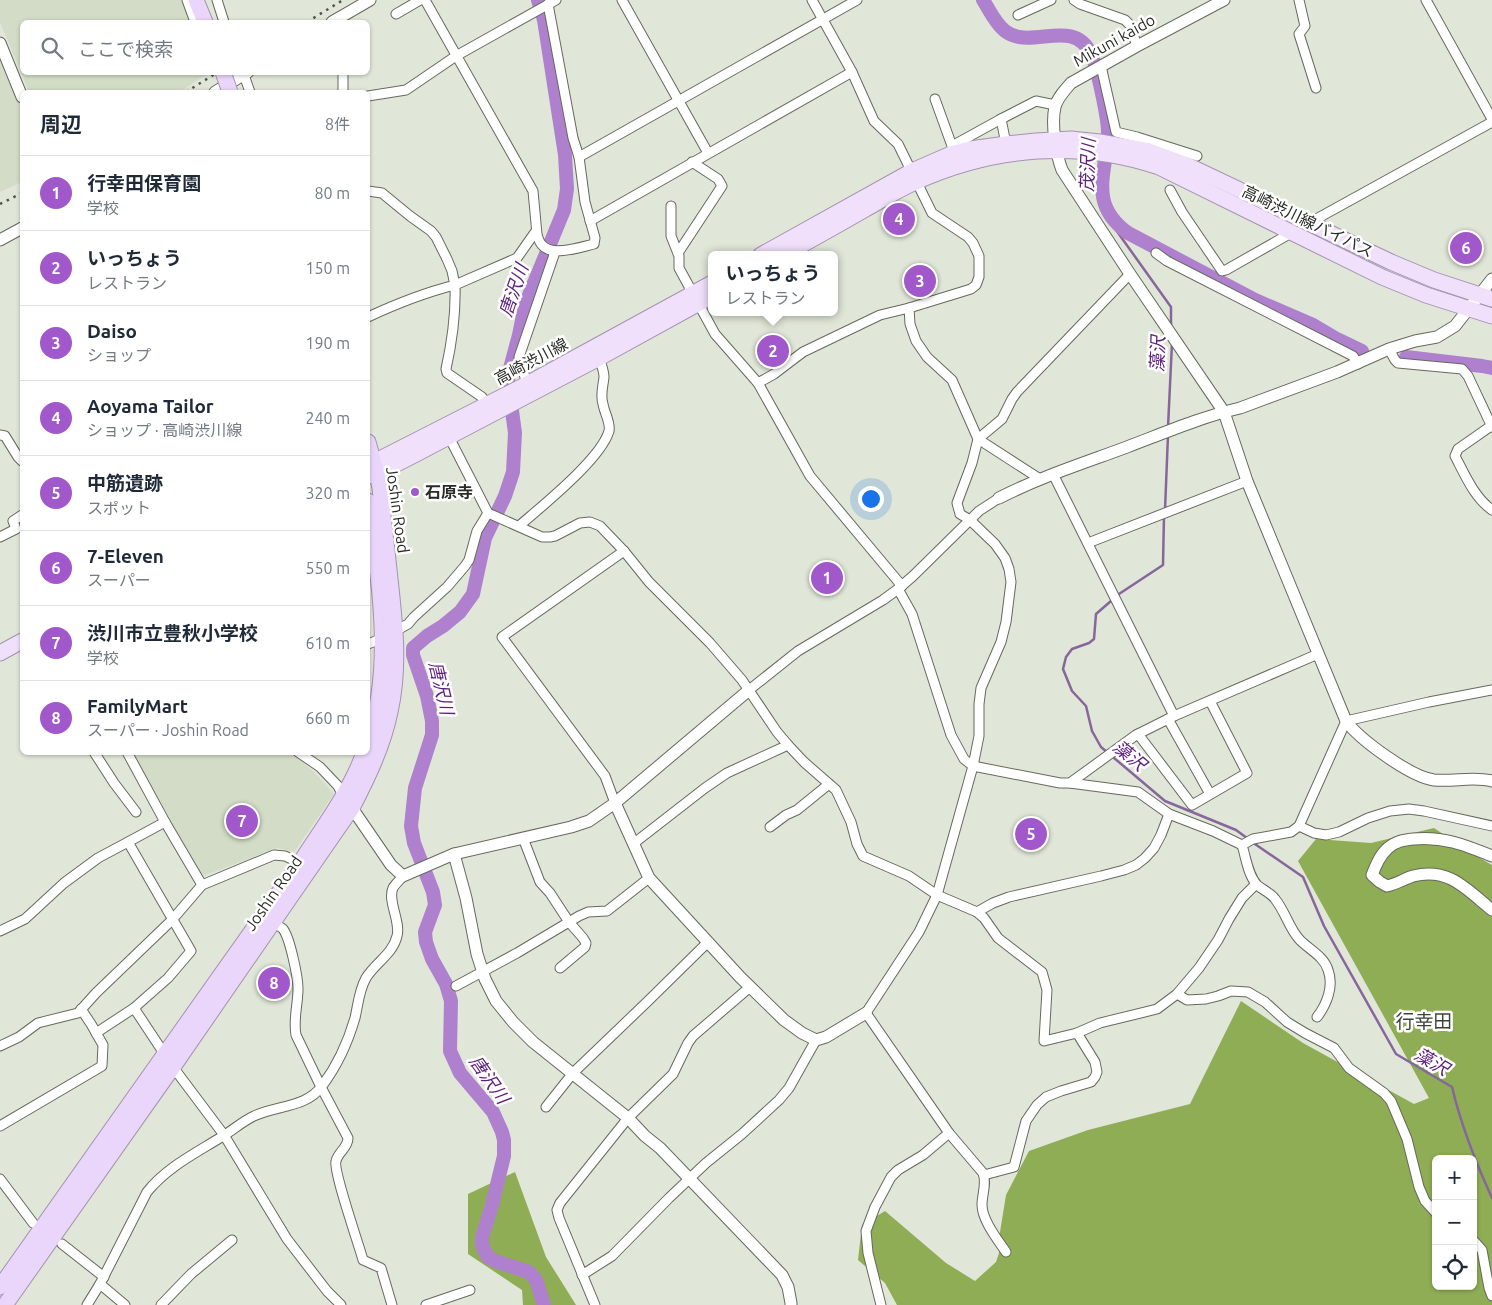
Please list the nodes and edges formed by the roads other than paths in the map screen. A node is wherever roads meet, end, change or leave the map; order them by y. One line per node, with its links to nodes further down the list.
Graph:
1 (187, 0): 20 (street)
2 (196, 0): 21 (highway)
3 (207, 0): 22 (highway)
4 (217, 0): 23 (street)
5 (370, 0): 24 (street)
6 (420, 0): 17 (street)
7 (425, 0): 27 (street)
8 (622, 0): 44 (street)
9 (812, 0): 19 (street)
10 (857, 0): 19 (street)
11 (1051, 0): 18 (street)
12 (1074, 0): 26 (street)
13 (1224, 0): 26 (street, Mikuni kaido)
14 (1299, 0): 35 (street)
15 (1426, 0): 47 (street)
16 (546, 5): 27 (street); 53 (street)
17 (396, 14)
18 (1018, 15)
19 (823, 19): 29 (street); 44 (street)
20 (194, 20)
21 (204, 20)
22 (214, 20)
23 (223, 20)
24 (335, 20)
25 (0, 43): 41 (street)
26 (1137, 46): 28 (street, Mikuni kaido)
27 (456, 56): 42 (street); 62 (street)
28 (1096, 69): 45 (street, Mikuni kaido); 52 (street)
29 (852, 72): 51 (street); 55 (street)
30 (223, 75): 36 (highway, bridge)
31 (240, 75): 37 (street)
32 (242, 75): 38 (highway)
33 (243, 75): 39 (street)
34 (343, 75): 40 (street)
35 (1316, 88)
36 (221, 90)
37 (223, 90)
38 (240, 90)
39 (249, 90)
40 (344, 90)
41 (20, 92)
42 (370, 96)
43 (935, 99): 46 (street)
44 (679, 101): 51 (street); 53 (street)
45 (1055, 105): 46 (street); 49 (street)
46 (1001, 119): 48 (street)
47 (1492, 120): 60 (street)
48 (1006, 144): 49 (main road, 高崎渋川線バイパス); 55 (main road, 高崎渋川線バイパス)
49 (1056, 145): 50 (main road, 高崎渋川線バイパス); 55 (main road, 高崎渋川線バイパス); 70 (street)
50 (1106, 149): 60 (main road, 高崎渋川線バイパス); 63 (main road, 高崎渋川線バイパス)
51 (708, 153): 54 (street)
52 (1197, 156)
53 (580, 157): 59 (street)
54 (692, 162): 59 (street); 68 (street)
55 (914, 176): 65 (main road); 66 (main road); 77 (street)
56 (1170, 190): 63 (street)
57 (370, 191): 72 (street)
58 (671, 206): 68 (street)
59 (590, 221): 67 (street)
60 (1309, 224): 76 (main road, 高崎渋川線バイパス)
61 (20, 229): 64 (street)
62 (536, 231): 67 (street); 72 (street)
63 (1291, 233): 78 (main road, 高崎渋川線バイパス)
64 (0, 240)
65 (769, 251)
66 (791, 251)
67 (555, 252): 85 (street)
68 (678, 253): 75 (street)
69 (1156, 254): 83 (street)
70 (1130, 274): 88 (street); 92 (street)
71 (1492, 279): 76 (street)
72 (455, 285): 79 (street); 87 (street)
73 (708, 287): 75 (main road, 高崎渋川線)
74 (708, 296): 75 (main road, 高崎渋川線)
75 (695, 298): 82 (main road, 高崎渋川線); 84 (street)
76 (1485, 298): 78 (street)
77 (909, 308): 84 (street); 92 (street)
78 (1469, 309): 80 (main road, 高崎渋川線バイパス); 81 (street)
79 (370, 316)
80 (1492, 316)
81 (1389, 349): 83 (street); 89 (street)
82 (598, 351): 85 (main road, 高崎渋川線); 105 (street)
83 (1358, 364): 88 (street)
84 (758, 383): 109 (street)
85 (522, 390): 86 (main road, 高崎渋川線)
86 (504, 402): 87 (main road, 高崎渋川線); 91 (main road, 高崎渋川線)
87 (486, 404): 95 (main road, 高崎渋川線)
88 (1224, 412): 96 (street); 98 (street)
89 (1491, 427): 100 (street)
90 (0, 435): 94 (street)
91 (449, 437): 95 (main road, 高崎渋川線); 101 (street)
92 (978, 439): 97 (street); 104 (street)
93 (370, 456): 95 (highway, Joshin Road)
94 (20, 459)
95 (372, 471): 110 (highway, Joshin Road)
96 (1053, 474): 97 (street); 107 (street)
97 (1040, 479): 99 (street)
98 (1248, 481): 107 (street); 114 (street)
99 (999, 498): 104 (street)
100 (1492, 510)
101 (488, 513): 105 (street); 110 (street)
102 (20, 516): 106 (street)
103 (370, 518): 110 (highway, Joshin Road)
104 (970, 520): 109 (street); 127 (street)
105 (519, 526): 108 (street)
106 (0, 537)
107 (1088, 543): 118 (street)
108 (624, 551): 115 (street); 133 (street)
109 (900, 587): 115 (street); 127 (street)
110 (389, 634): 112 (street); 120 (highway, Joshin Road); 134 (highway, Joshin Road)
111 (20, 641): 113 (main road)
112 (370, 643)
113 (0, 653)
114 (1318, 654): 117 (street); 119 (street)
115 (749, 690): 122 (street); 133 (street)
116 (1492, 690): 119 (street)
117 (1210, 701): 118 (street); 131 (street)
118 (1171, 717): 121 (street); 131 (street)
119 (1346, 721): 128 (street); 139 (street)
120 (370, 734)
121 (1138, 734): 129 (street); 131 (street)
122 (788, 745): 130 (street); 143 (street)
123 (96, 755): 135 (street)
124 (129, 755): 137 (street)
125 (302, 755): 132 (street)
126 (363, 755): 132 (highway, Joshin Road)
127 (973, 766): 129 (street); 152 (street)
128 (1492, 781)
129 (1070, 783): 136 (street)
130 (829, 784): 138 (street); 152 (street)
131 (1210, 794)
132 (343, 795): 134 (street); 147 (highway, Joshin Road)
133 (615, 803): 141 (street); 143 (street)
134 (352, 808): 148 (street); 157 (highway, Joshin Road)
135 (136, 812)
136 (1169, 814): 144 (street); 154 (street)
137 (165, 822): 142 (street); 151 (street)
138 (770, 826)
139 (1299, 826): 140 (street); 144 (street)
140 (1492, 826)
141 (523, 838): 145 (street); 156 (street)
142 (128, 842): 155 (street); 158 (street)
143 (633, 844): 149 (street)
144 (1242, 845): 150 (street)
145 (454, 854): 148 (street); 161 (street)
146 (1492, 856): 153 (street)
147 (300, 863): 151 (street); 173 (highway, Joshin Road)
148 (403, 876): 176 (street)
149 (649, 878): 156 (street); 159 (street)
150 (1256, 884): 164 (street); 168 (street)
151 (202, 885): 155 (street)
152 (937, 895): 154 (street); 167 (street)
153 (1492, 910)
154 (977, 912): 170 (street)
155 (172, 920): 165 (street); 166 (street)
156 (569, 922): 160 (street); 161 (street)
157 (272, 924): 174 (highway, Joshin Road); 176 (street)
158 (0, 931)
159 (708, 942): 163 (street); 175 (street)
160 (560, 968)
161 (483, 971): 162 (street); 175 (street)
162 (456, 986)
163 (750, 987): 171 (street); 178 (street)
164 (1177, 994): 170 (street); 186 (street)
165 (134, 1008): 169 (street); 173 (street)
166 (81, 1009): 169 (street); 172 (street)
167 (866, 1013): 171 (street); 180 (street)
168 (1317, 1017)
169 (96, 1033): 179 (street)
170 (1077, 1033): 182 (street)
171 (816, 1040): 184 (street)
172 (0, 1046)
173 (164, 1054): 174 (street); 194 (highway, Joshin Road)
174 (173, 1067): 181 (street); 197 (highway, Joshin Road)
175 (572, 1074): 177 (street); 178 (street)
176 (321, 1088): 181 (street); 202 (street)
177 (546, 1107)
178 (628, 1118): 184 (street); 192 (street)
179 (0, 1126)
180 (949, 1133): 182 (street); 206 (street)
181 (224, 1136): 193 (street); 201 (street)
182 (984, 1175): 191 (street)
183 (0, 1179): 185 (street)
184 (690, 1179): 192 (street); 205 (street)
185 (4, 1192): 187 (street)
186 (1432, 1209)
187 (33, 1223)
188 (232, 1240): 200 (street)
189 (62, 1244): 193 (street)
190 (1477, 1244): 196 (street)
191 (1006, 1252)
192 (582, 1275): 204 (street)
193 (102, 1280): 198 (street); 199 (street)
194 (0, 1287)
195 (470, 1290): 203 (street)
196 (1492, 1296)
197 (5, 1305)
198 (87, 1305)
199 (125, 1305)
200 (161, 1305)
201 (341, 1305)
202 (392, 1305)
203 (426, 1305)
204 (595, 1305)
205 (790, 1305)
206 (881, 1305)

